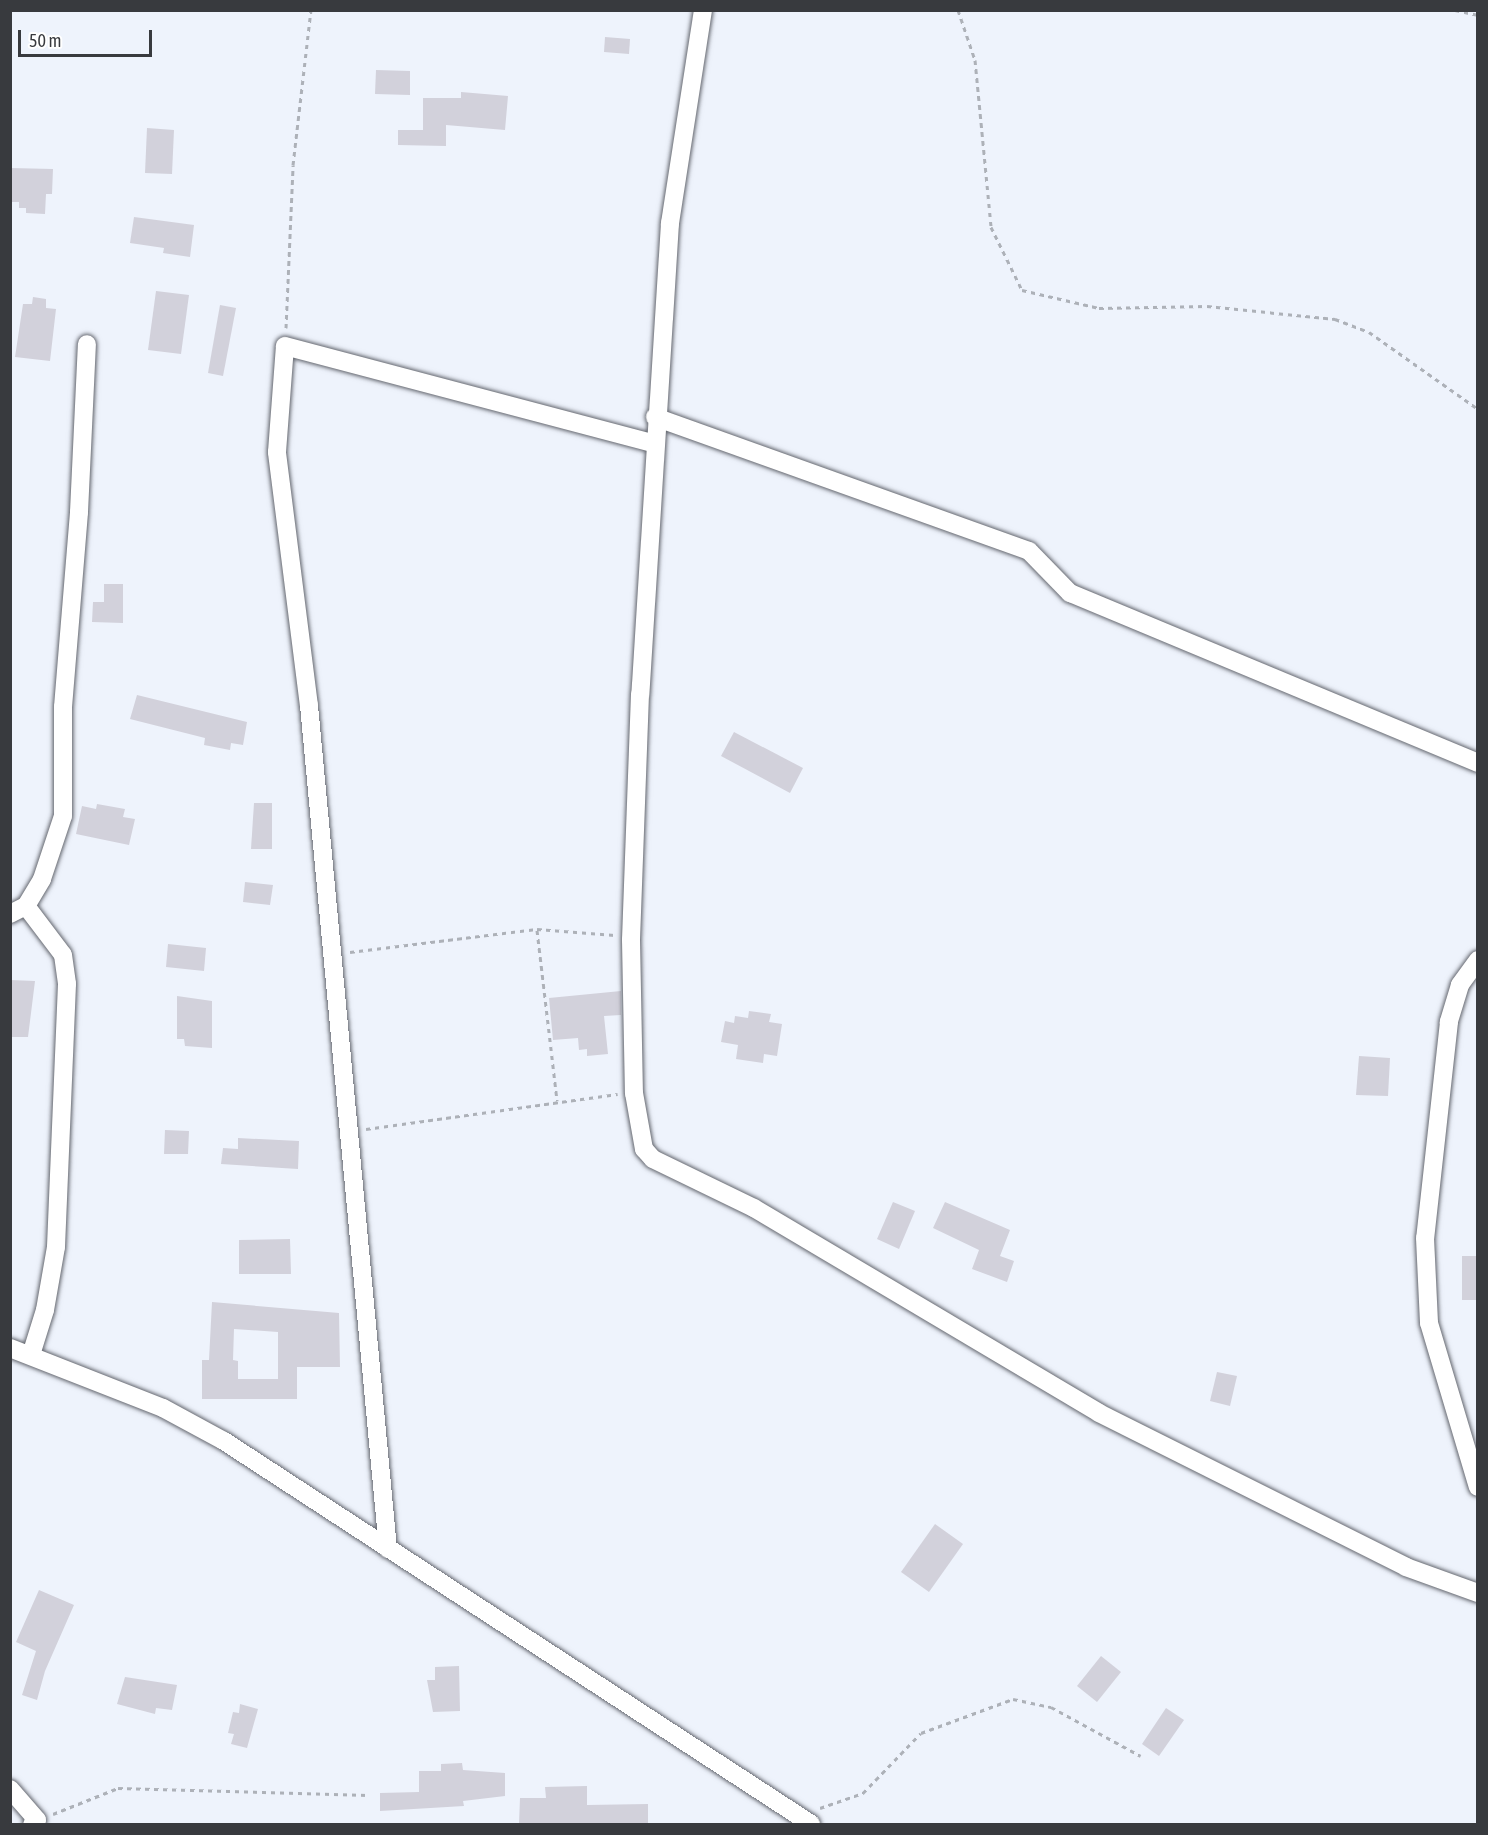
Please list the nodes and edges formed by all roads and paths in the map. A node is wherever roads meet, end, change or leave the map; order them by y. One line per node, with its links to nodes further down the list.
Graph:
1 (310, 10): 7 (path)
2 (703, 10): 9 (street)
3 (958, 10): 8 (path)
4 (1455, 10): 5 (path)
5 (1478, 15)
6 (87, 344): 12 (street)
7 (285, 346): 10 (street); 15 (street)
8 (1478, 410)
9 (655, 417): 10 (street); 11 (street)
10 (653, 443): 14 (street)
11 (1478, 763)
12 (18, 910): 21 (street)
13 (537, 929): 14 (path); 15 (path); 18 (path)
14 (631, 940): 17 (street)
15 (331, 955): 19 (street)
16 (1478, 960): 22 (street)
17 (634, 1093): 18 (path); 24 (street)
18 (556, 1101): 19 (path)
19 (347, 1132): 23 (street)
20 (10, 1348): 21 (street)
21 (31, 1356): 23 (street)
22 (1478, 1487)
23 (388, 1549): 28 (street)
24 (1478, 1593)
25 (1141, 1756): 28 (path)
26 (10, 1789): 29 (street)
27 (368, 1796): 29 (path)
28 (804, 1820)
29 (34, 1822)

